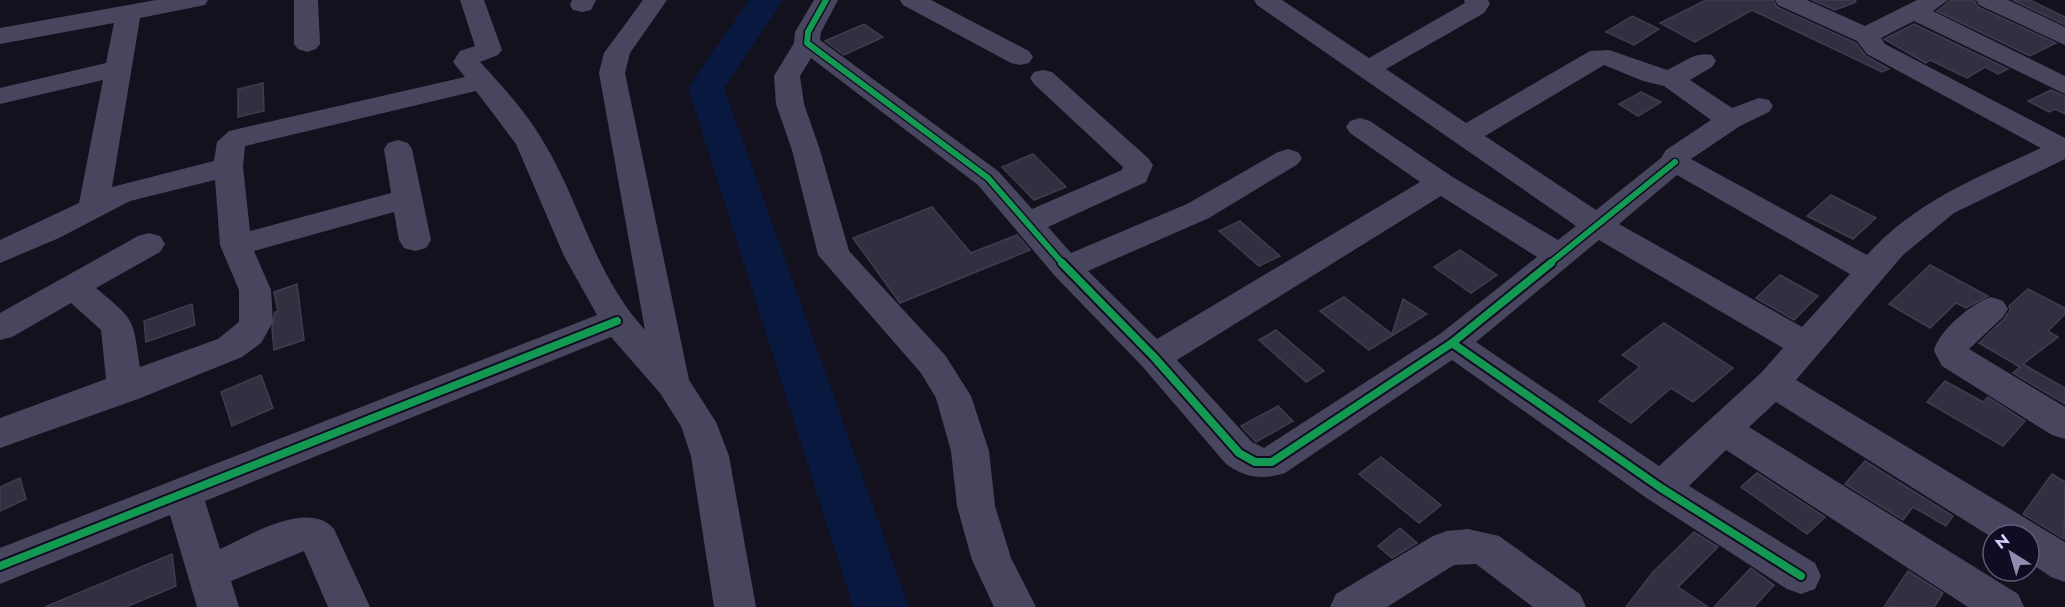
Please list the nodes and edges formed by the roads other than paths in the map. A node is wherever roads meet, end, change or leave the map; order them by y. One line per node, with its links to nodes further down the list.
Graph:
1 (196, 0): 12 (street)
2 (306, 0): 17 (street)
3 (472, 0): 24 (street)
4 (655, 0): 55 (street)
5 (826, 0): 16 (street)
6 (912, 0): 18 (street)
7 (1266, 0): 21 (street)
8 (1476, 0): 21 (street)
9 (1787, 0): 14 (street)
10 (1988, 0): 15 (street)
11 (1924, 5): 14 (street); 25 (street)
12 (128, 14): 13 (street); 20 (street)
13 (0, 36)
14 (1866, 36): 31 (street)
15 (2065, 37)
16 (807, 43): 39 (street); 71 (street)
17 (307, 44)
18 (1020, 57)
19 (1703, 61): 23 (street)
20 (120, 68): 26 (street); 38 (street)
21 (1368, 69): 30 (street)
22 (1043, 78): 39 (street)
23 (1670, 78): 28 (street); 30 (street)
24 (483, 81): 35 (street); 50 (street)
25 (2065, 86)
26 (0, 96)
27 (1759, 106): 28 (street)
28 (1730, 120): 34 (street)
29 (1360, 127): 36 (street)
30 (1466, 135): 40 (street)
31 (2065, 148): 47 (street)
32 (398, 149): 37 (street)
33 (1288, 158): 46 (street)
34 (1674, 162): 40 (street); 47 (street)
35 (228, 167): 38 (street); 43 (street)
36 (1442, 183): 45 (street); 54 (street)
37 (408, 198): 41 (street); 43 (street)
38 (93, 207): 44 (street)
39 (1029, 223): 46 (street)
40 (1597, 225): 45 (street); 53 (street)
41 (415, 240)
42 (149, 244): 48 (street)
43 (236, 245): 57 (street)
44 (0, 252)
45 (1558, 255): 52 (street)
46 (1066, 268): 54 (street)
47 (1871, 272): 53 (street)
48 (73, 286): 51 (street); 57 (street)
49 (1991, 309): 58 (street)
50 (616, 321): 55 (street); 62 (street)
51 (0, 328)
52 (1452, 343): 54 (street); 61 (street)
53 (1804, 344): 56 (street)
54 (1154, 357)
55 (672, 383): 70 (street)
56 (1773, 383): 59 (street); 63 (street)
57 (125, 389): 60 (street)
58 (2065, 424)
59 (1723, 429): 61 (street); 74 (street)
60 (0, 433)
61 (1661, 488): 67 (street)
62 (183, 493): 66 (street); 68 (street)
63 (2001, 523)
64 (2041, 548): 65 (street)
65 (2065, 564)
66 (0, 566)
67 (1801, 576)
68 (213, 589): 69 (street)
69 (349, 607)
70 (735, 607)
71 (1015, 607)
72 (1351, 607): 73 (street)
73 (1565, 607)
74 (2003, 607)

